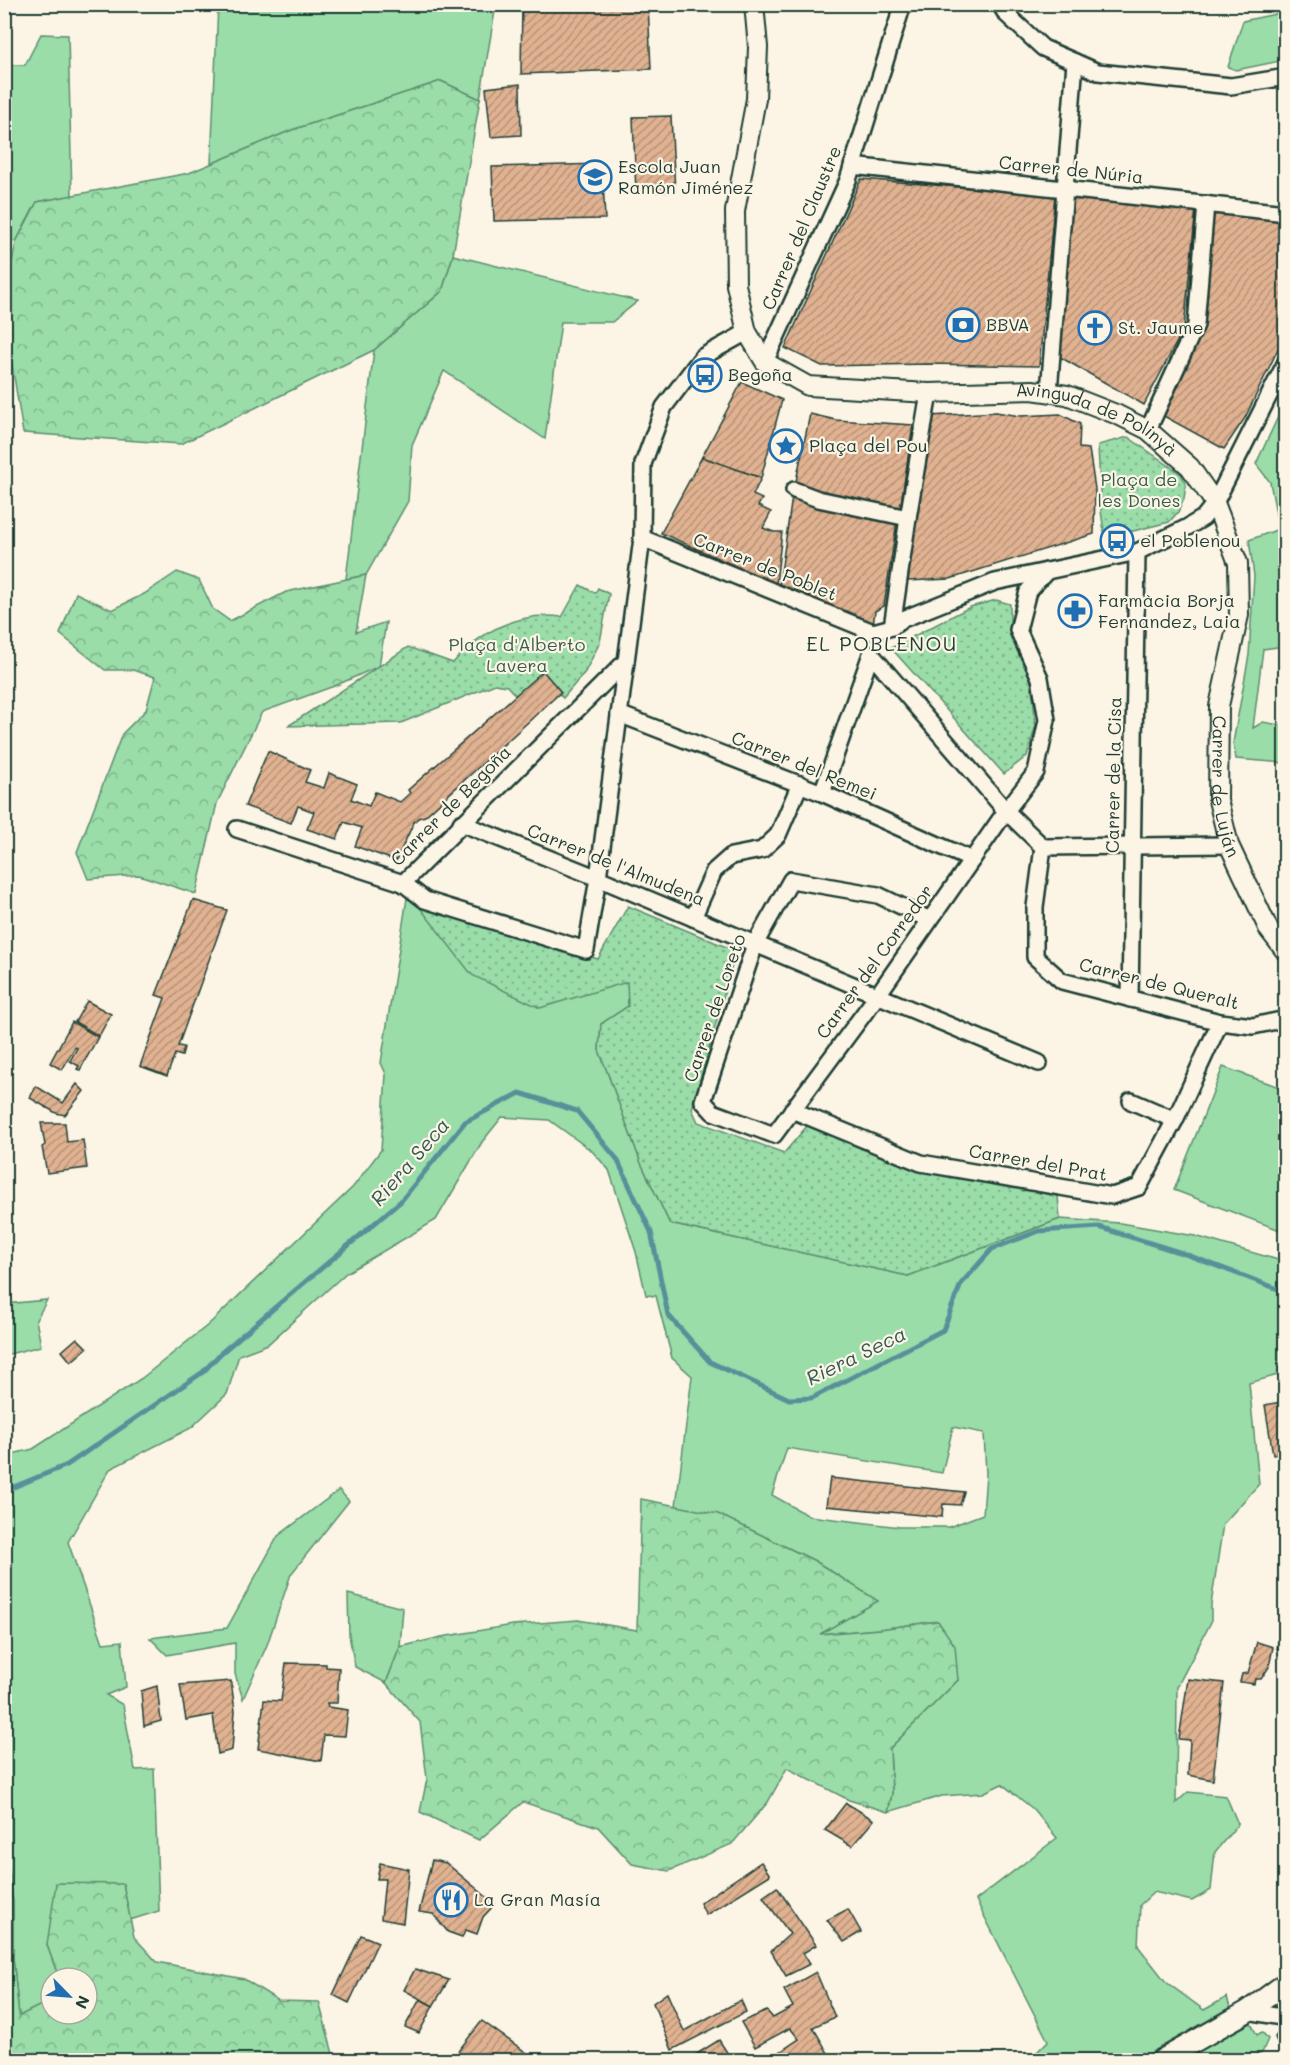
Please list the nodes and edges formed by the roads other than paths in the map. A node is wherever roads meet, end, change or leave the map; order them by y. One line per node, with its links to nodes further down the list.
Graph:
1 (754, 4): 10 (street)
2 (903, 4): 6 (street, Carrer del Claustre)
3 (1000, 4): 4 (street)
4 (1075, 62): 5 (street); 7 (street)
5 (1286, 77)
6 (852, 166): 7 (street, Carrer de Núria); 11 (street, Carrer del Claustre)
7 (1064, 189): 8 (street, Carrer de Núria); 13 (street)
8 (1206, 204): 9 (street, Carrer de Núria); 15 (street)
9 (1286, 213)
10 (747, 333): 11 (street); 19 (street)
11 (765, 362): 14 (street, Avinguda de Polinyà)
12 (1286, 362): 17 (street)
13 (1049, 392): 14 (street, Avinguda de Polinyà); 15 (street, Avinguda de Polinyà)
14 (929, 393): 18 (street)
15 (1148, 430): 17 (street, Avinguda de Polinyà)
16 (794, 490): 18 (street)
17 (1215, 503): 20 (street); 30 (street, Carrer de Luján)
18 (908, 518): 22 (street)
19 (642, 538): 22 (street, Carrer de Poblet); 23 (street)
20 (1137, 552): 21 (street); 31 (street, Carrer de la Cisa)
21 (1047, 570): 22 (street); 27 (street, Carrer del Corredor)
22 (892, 627)
23 (626, 661): 24 (street); 28 (street, Carrer de Begoña)
24 (619, 714): 25 (street, Carrer del Remei); 34 (street)
25 (800, 784): 26 (street, Carrer del Remei); 36 (street)
26 (822, 793): 27 (street); 33 (street, Carrer del Remei)
27 (1006, 811): 32 (street); 33 (street, Carrer del Corredor)
28 (461, 823): 34 (street, Carrer de l'Almudena); 35 (street, Carrer de Begoña)
29 (237, 829): 35 (street, Carrer de Begoña)
30 (1229, 845): 31 (street); 39 (street, Carrer de Luján)
31 (1132, 846): 32 (street); 41 (street, Carrer de la Cisa)
32 (1043, 847): 41 (street, Carrer de Queralt)
33 (972, 860): 37 (street, Carrer del Corredor)
34 (598, 878): 35 (street); 36 (street, Carrer de l'Almudena)
35 (403, 883)
36 (693, 918): 38 (street, Carrer de l'Almudena)
37 (930, 920): 38 (street, Carrer de Loreto); 40 (street, Carrer del Corredor)
38 (755, 944): 40 (street, Carrer de l'Almudena); 48 (street, Carrer de Loreto)
39 (1286, 952)
40 (877, 996): 44 (street, Carrer de l'Almudena); 46 (street, Carrer del Corredor)
41 (1130, 999): 43 (street, Carrer de Queralt)
42 (1286, 1019): 43 (street, Carrer de Queralt)
43 (1220, 1022): 47 (street, Carrer del Prat)
44 (1039, 1063)
45 (1131, 1101): 47 (street)
46 (792, 1110): 47 (street, Carrer del Prat); 48 (street, Carrer del Corredor)
47 (1175, 1120)
48 (774, 1135)
49 (1284, 1988): 50 (main road)
50 (1248, 2011): 51 (street); 52 (main road)
51 (1286, 2018)
52 (1162, 2061)

